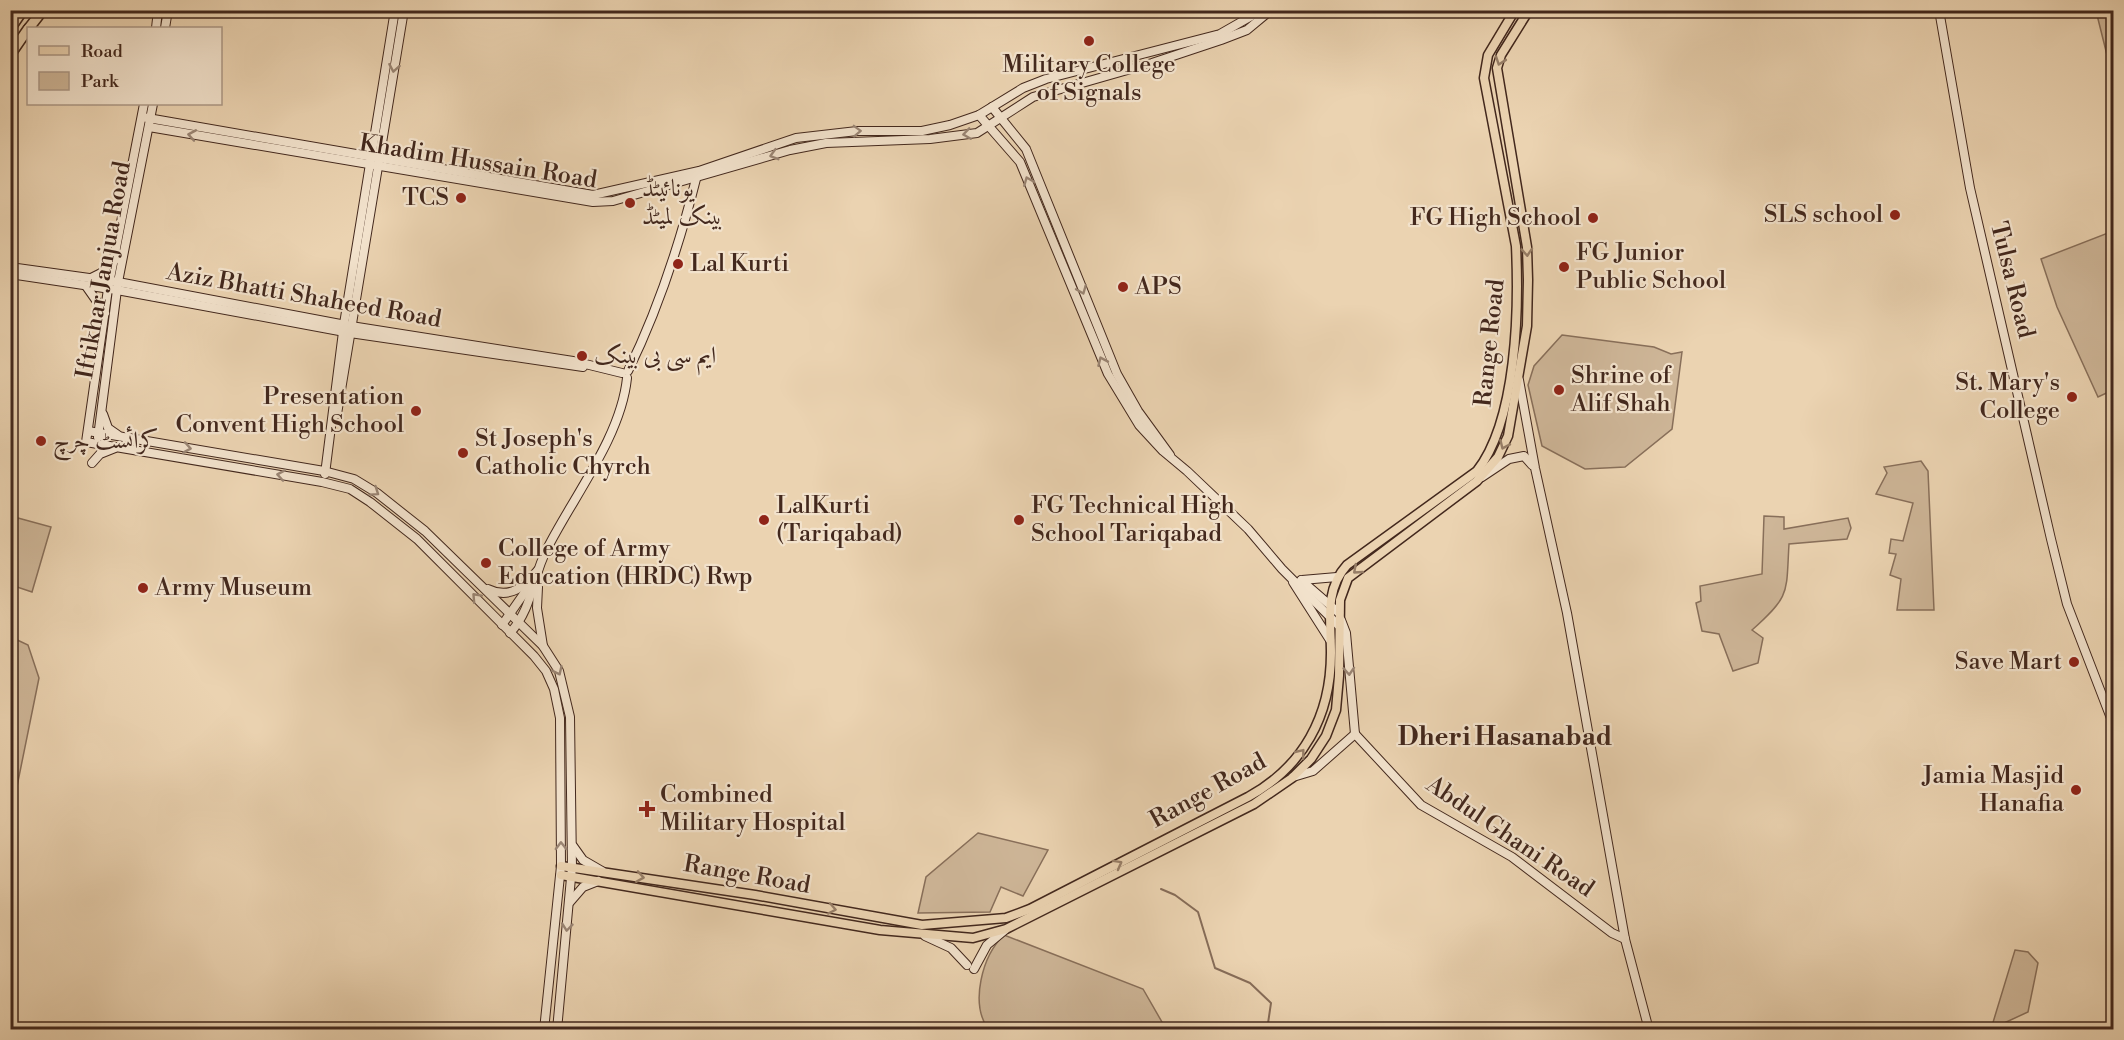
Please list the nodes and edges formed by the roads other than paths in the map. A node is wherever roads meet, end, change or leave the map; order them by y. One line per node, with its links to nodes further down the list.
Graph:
1 (24, 10): 15 (highway)
2 (158, 10): 13 (main road)
3 (168, 10): 14 (main road)
4 (395, 10): 27 (main road)
5 (404, 10): 27 (main road, one-way to 27)
6 (1262, 10): 20 (main road, Khadim Hussain Road)
7 (1271, 10): 22 (main road, Khadim Hussain Road)
8 (1515, 10): 52 (main road, Range Road)
9 (1529, 10): 37 (main road, one-way to 37)
10 (1939, 10): 64 (main road, Tulsa Road)
11 (40, 12): 12 (highway)
12 (30, 27)
13 (156, 27)
14 (165, 27)
15 (10, 29)
16 (27, 32): 17 (highway)
17 (10, 55)
18 (144, 105): 23 (main road, Iftikhar Janjua Road)
19 (153, 105): 23 (main road, Iftikhar Janjua Road)
20 (992, 107): 21 (main road, Khadim Hussain Road); 22 (main road)
21 (979, 115): 24 (main road); 28 (main road, Khadim Hussain Road, one-way to 21)
22 (1000, 118): 24 (main road, Khadim Hussain Road); 25 (main road)
23 (147, 121): 27 (main road, Khadim Hussain Road); 29 (main road, Iftikhar Janjua Road); 33 (main road, Iftikhar Janjua Road)
24 (989, 125): 26 (main road); 28 (main road, Khadim Hussain Road, one-way to 28)
25 (1024, 146): 26 (main road); 44 (main road, one-way to 44)
26 (1012, 152): 44 (main road, one-way to 26)
27 (374, 162): 28 (main road, Khadim Hussain Road); 35 (main road)
28 (698, 175): 36 (main road)
29 (115, 260): 32 (main road); 33 (main road, Iftikhar Janjua Road)
30 (10, 267): 32 (main road, Aziz Bhatti Shaheed Road)
31 (10, 274): 32 (main road, Aziz Bhatti Shaheed Road)
32 (88, 282): 33 (main road, Aziz Bhatti Shaheed Road); 34 (main road)
33 (113, 286): 34 (main road, Iftikhar Janjua Road); 35 (main road, Aziz Bhatti Shaheed Road); 38 (main road, Iftikhar Janjua Road)
34 (105, 313): 39 (main road, Iftikhar Janjua Road)
35 (347, 328): 36 (main road, Aziz Bhatti Shaheed Road); 47 (main road); 47 (main road)
36 (625, 374): 51 (main road)
37 (1519, 380): 46 (main road); 49 (main road, one-way to 49)
38 (101, 410): 40 (main road, Iftikhar Janjua Road); 41 (main road)
39 (88, 431): 40 (main road); 42 (main road, Iftikhar Janjua Road)
40 (98, 433): 41 (main road); 42 (main road, Iftikhar Janjua Road)
41 (119, 436): 47 (main road, one-way to 47)
42 (96, 444): 43 (main road)
43 (117, 447): 45 (main road); 48 (main road, one-way to 43)
44 (1172, 459): 53 (main road)
45 (92, 463)
46 (1535, 468): 49 (main road); 75 (main road)
47 (328, 473): 48 (main road); 50 (main road); 55 (main road, one-way to 55)
48 (311, 480): 50 (main road)
49 (1477, 481): 57 (main road, one-way to 57)
50 (332, 484): 60 (main road, one-way to 50)
51 (540, 567): 55 (main road); 58 (main road); 59 (main road); 63 (main road)
52 (1338, 577): 54 (main road); 56 (main road, Range Road)
53 (1291, 578): 54 (main road); 57 (main road); 62 (main road)
54 (1301, 579): 56 (main road)
55 (482, 586): 58 (main road)
56 (1330, 604): 57 (main road, Range Road)
57 (1336, 614): 62 (main road, Range Road); 65 (main road, one-way to 65); 66 (main road)
58 (510, 615): 59 (main road); 60 (main road)
59 (519, 624): 61 (main road); 63 (main road)
60 (502, 625): 61 (main road)
61 (510, 633): 68 (main road, one-way to 61)
62 (1330, 641): 70 (main road, Range Road, one-way to 62)
63 (543, 646): 67 (main road, one-way to 67)
64 (2114, 726)
65 (1355, 734): 66 (main road); 75 (main road, Abdul Ghani Road)
66 (1292, 778): 73 (main road)
67 (572, 845): 69 (main road); 70 (main road)
68 (561, 870): 69 (main road); 77 (main road)
69 (572, 871): 70 (main road, Range Road); 71 (main road); 72 (main road)
70 (603, 871)
71 (599, 881): 72 (main road); 74 (main road)
72 (569, 904): 78 (main road, one-way to 78)
73 (1006, 929): 74 (main road); 74 (main road)
74 (923, 935)
75 (1624, 939): 79 (main road)
76 (2114, 1019): 80 (main road)
77 (543, 1029)
78 (556, 1029)
79 (1649, 1029)
80 (2112, 1029)

